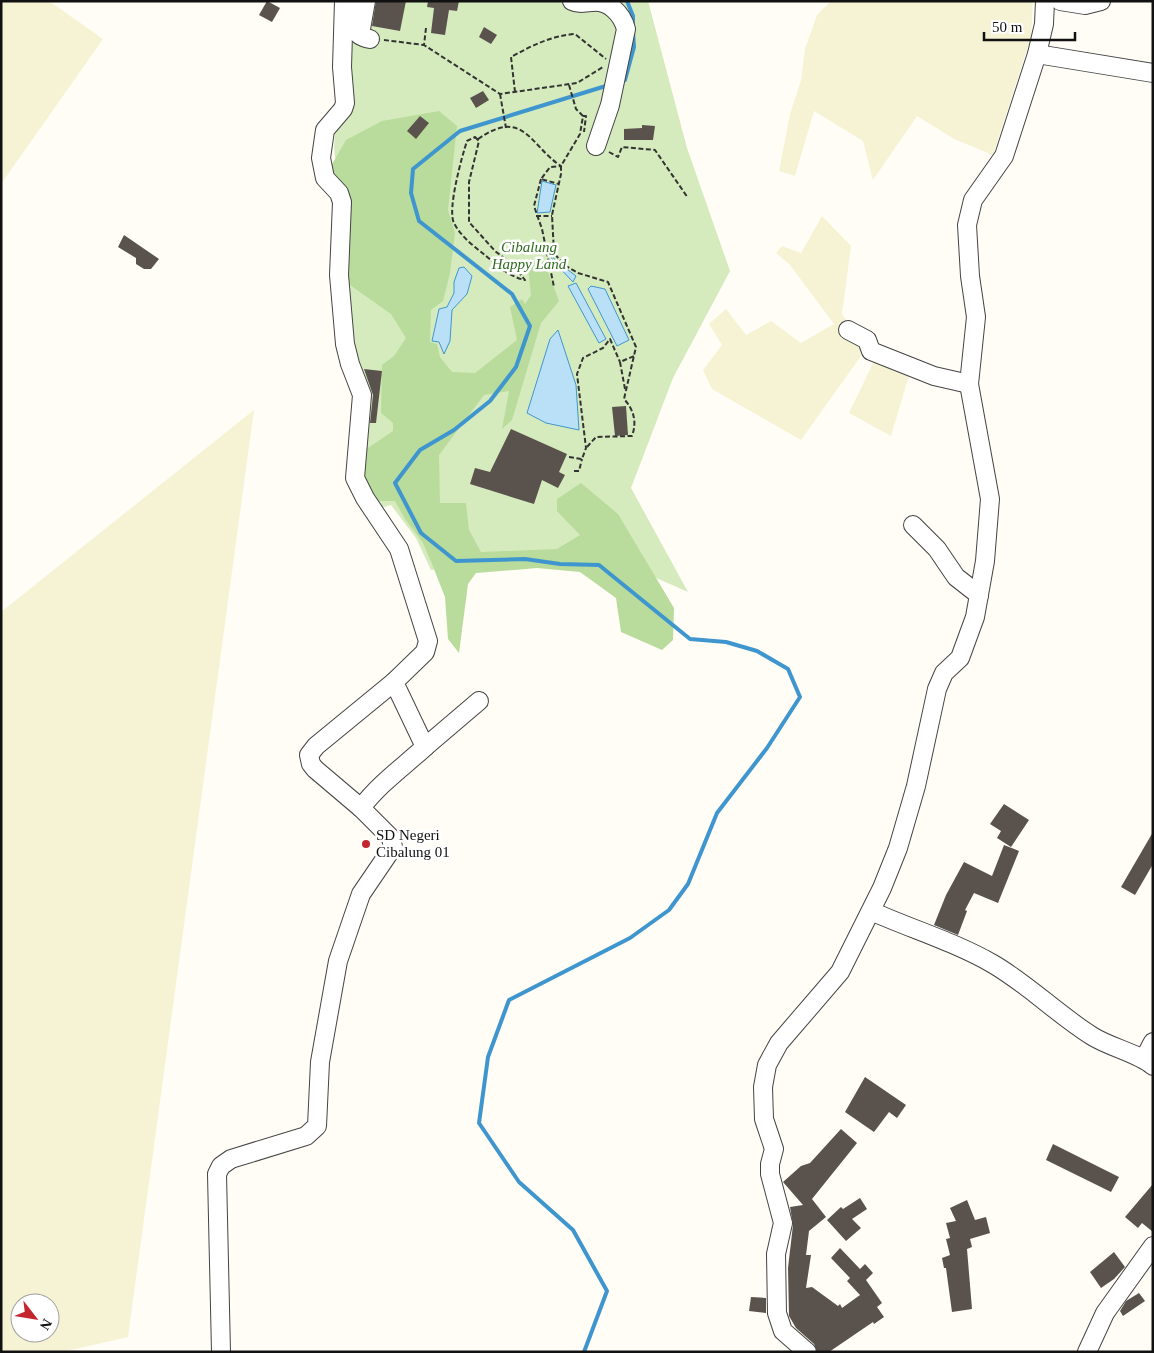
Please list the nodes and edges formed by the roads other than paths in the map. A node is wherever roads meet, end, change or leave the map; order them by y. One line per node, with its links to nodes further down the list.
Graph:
1 (344, 1): 15 (street)
2 (353, 1): 3 (street)
3 (366, 1)
4 (572, 1): 10 (street)
5 (1046, 1): 8 (street)
6 (1060, 1): 7 (street)
7 (1101, 1)
8 (1037, 54): 9 (street); 12 (street)
9 (1153, 72)
10 (596, 146)
11 (848, 330): 12 (street)
12 (969, 384): 14 (street)
13 (914, 525): 14 (street)
14 (979, 595): 19 (street)
15 (394, 682): 17 (street); 18 (street)
16 (479, 702): 17 (street)
17 (425, 748): 18 (street)
18 (360, 808): 23 (street)
19 (871, 911): 21 (street); 24 (street)
20 (1153, 1042): 21 (street)
21 (1148, 1063)
22 (1153, 1246): 25 (street)
23 (221, 1352)
24 (806, 1352)
25 (1087, 1352)

